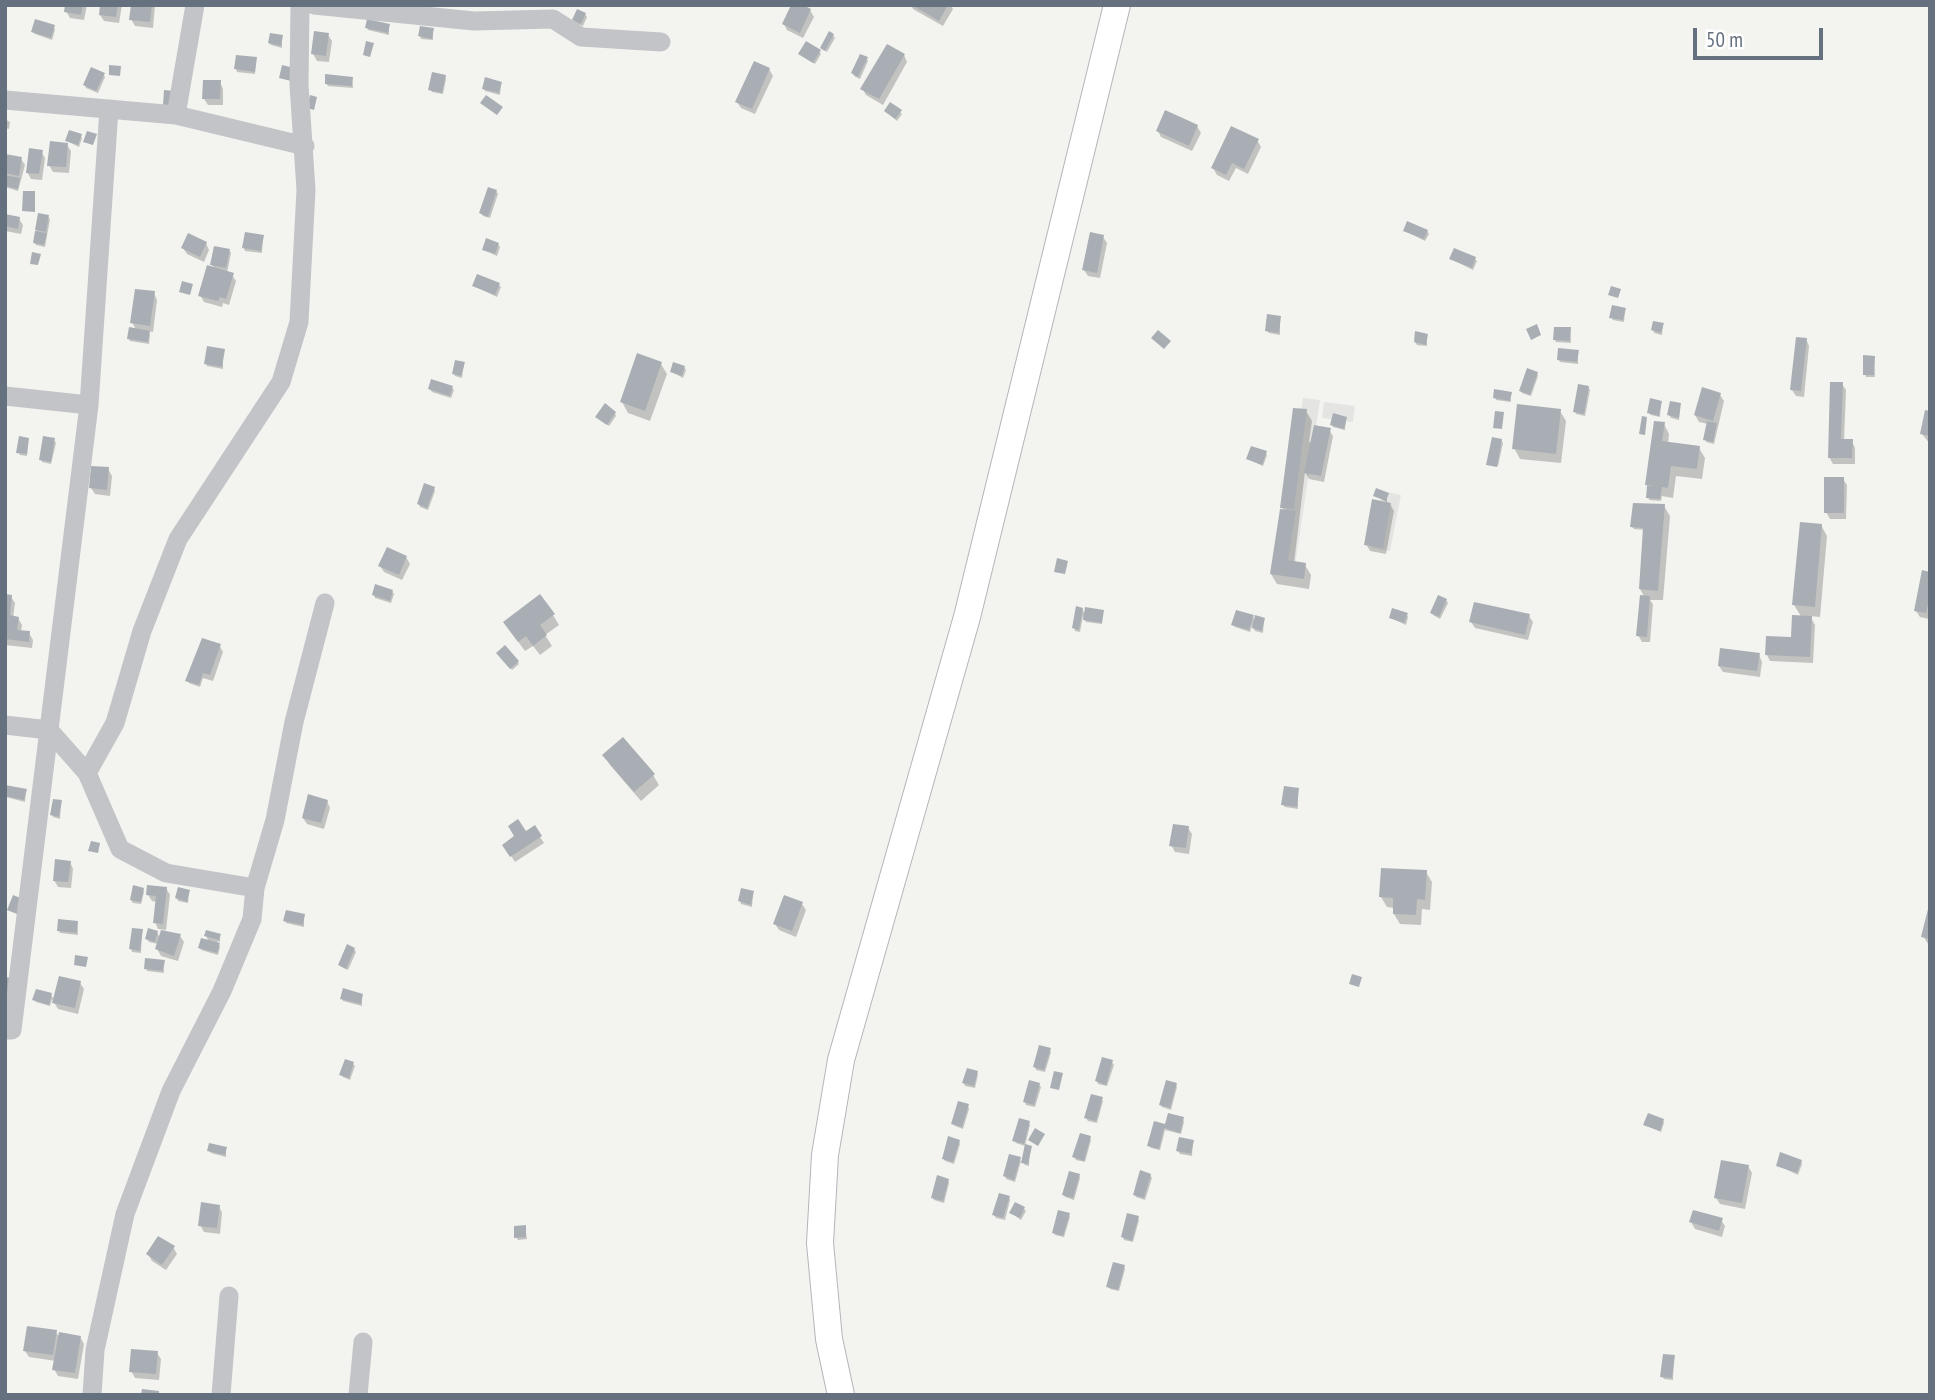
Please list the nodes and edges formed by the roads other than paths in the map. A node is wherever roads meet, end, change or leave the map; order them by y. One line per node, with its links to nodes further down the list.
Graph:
1 (195, 5): 8 (street)
2 (300, 5): 9 (street)
3 (314, 5): 5 (street)
4 (1117, 5): 23 (main road)
5 (661, 42)
6 (5, 100): 7 (street)
7 (109, 109): 8 (street); 11 (street)
8 (176, 115): 9 (street)
9 (305, 146): 15 (street)
10 (5, 396): 11 (street)
11 (89, 405): 14 (street)
12 (325, 603): 16 (street)
13 (5, 725): 14 (street)
14 (49, 730): 15 (street); 17 (street)
15 (87, 773): 16 (street)
16 (255, 888): 20 (street)
17 (5, 1030)
18 (229, 1296): 21 (street)
19 (363, 1342): 22 (street)
20 (92, 1395)
21 (222, 1395)
22 (358, 1395)
23 (841, 1395)

